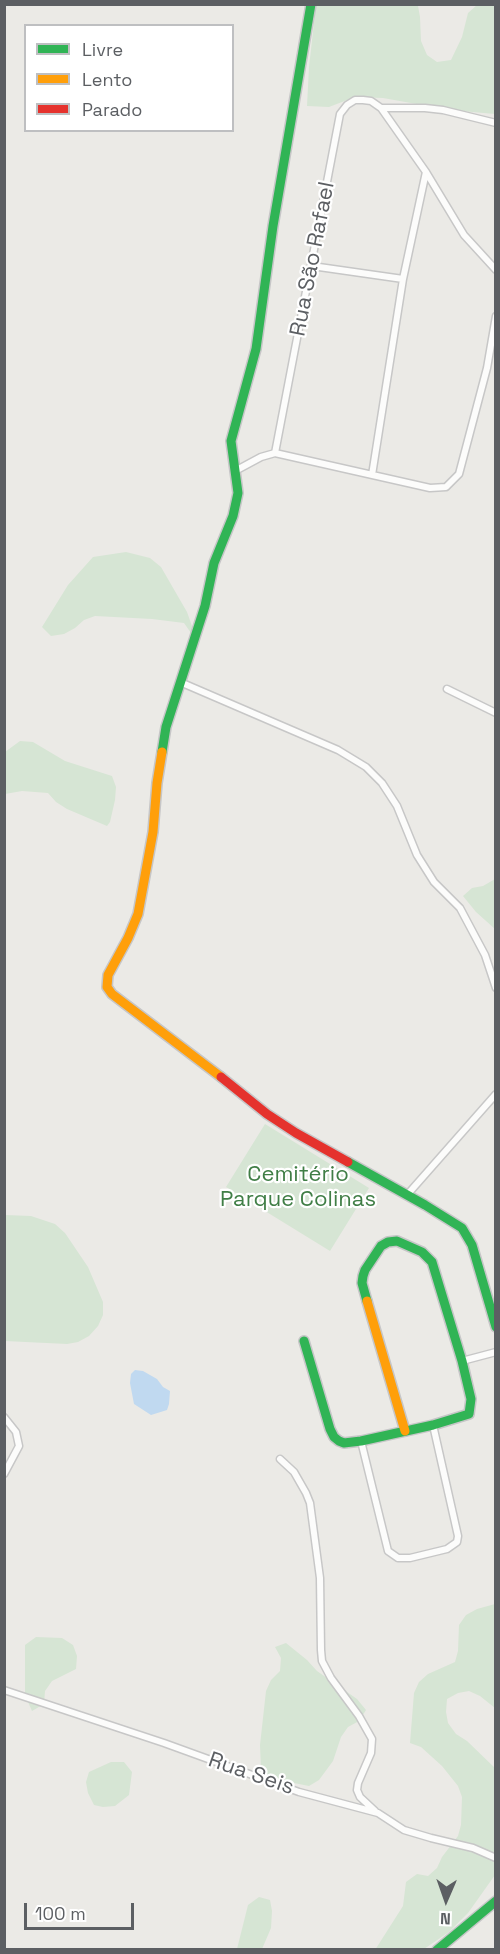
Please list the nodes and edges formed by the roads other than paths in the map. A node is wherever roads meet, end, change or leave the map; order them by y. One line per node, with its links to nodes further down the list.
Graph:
1 (311, 4): 12 (street)
2 (381, 108): 3 (street); 4 (street); 5 (street, Rua São Rafael)
3 (495, 123)
4 (426, 172): 6 (street); 7 (street)
5 (312, 266): 7 (street); 11 (street, Rua São Rafael)
6 (495, 270)
7 (403, 279): 13 (street)
8 (495, 316): 9 (street)
9 (487, 368): 10 (street); 13 (street)
10 (495, 368)
11 (275, 453): 12 (street); 13 (street)
12 (235, 471): 14 (street)
13 (372, 475)
14 (180, 682): 17 (street); 19 (street)
15 (447, 689): 16 (street)
16 (495, 713)
17 (495, 988)
18 (495, 1094): 19 (street)
19 (407, 1195): 20 (street)
20 (495, 1327)
21 (304, 1341): 27 (street)
22 (495, 1352): 23 (street)
23 (462, 1361): 25 (street); 26 (street)
24 (4, 1417): 29 (street)
25 (433, 1425): 26 (street); 27 (street)
26 (405, 1431): 27 (street)
27 (361, 1441)
28 (280, 1459): 31 (street)
29 (4, 1474)
30 (4, 1690): 31 (street, Rua Seis)
31 (378, 1813): 32 (street, Rua Seis)
32 (495, 1857)
33 (495, 1901): 34 (street)
34 (437, 1950)

